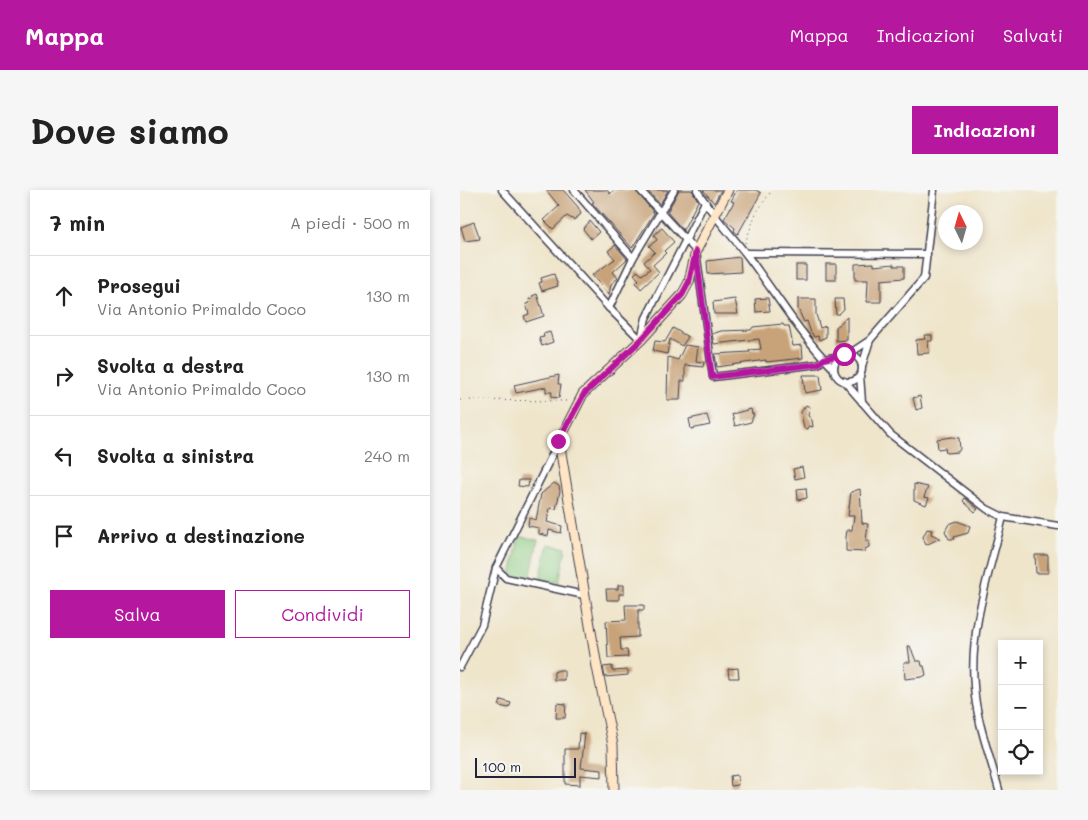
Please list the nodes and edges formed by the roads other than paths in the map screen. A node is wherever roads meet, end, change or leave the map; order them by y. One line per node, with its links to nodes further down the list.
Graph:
1 (502, 190): 16 (street)
2 (574, 190): 15 (street)
3 (640, 190): 9 (street)
4 (674, 190): 9 (street)
5 (697, 190): 8 (street)
6 (728, 190): 10 (main road)
7 (934, 190): 14 (street)
8 (704, 202): 10 (street); 11 (street)
9 (661, 214): 11 (street); 15 (street)
10 (714, 216): 12 (main road); 13 (street)
11 (686, 239): 12 (street); 17 (street)
12 (696, 251): 17 (main road); 21 (street)
13 (746, 254): 14 (street); 21 (street)
14 (927, 254): 18 (street)
15 (634, 258): 16 (street)
16 (609, 308): 17 (street)
17 (641, 340): 27 (main road)
18 (870, 340): 19 (street); 22 (street)
19 (849, 354): 20 (street); 22 (street)
20 (840, 356): 21 (street); 23 (street)
21 (824, 359): 23 (street)
22 (862, 367): 24 (street)
23 (833, 368): 25 (street)
24 (860, 374): 25 (street); 26 (street)
25 (844, 382): 26 (street)
26 (862, 402): 28 (street)
27 (558, 441): 30 (street); 31 (main road)
28 (1003, 517): 29 (street); 34 (street)
29 (1058, 526)
30 (496, 568): 31 (street); 32 (street)
31 (584, 595): 33 (main road)
32 (460, 667)
33 (614, 790)
34 (999, 790)

